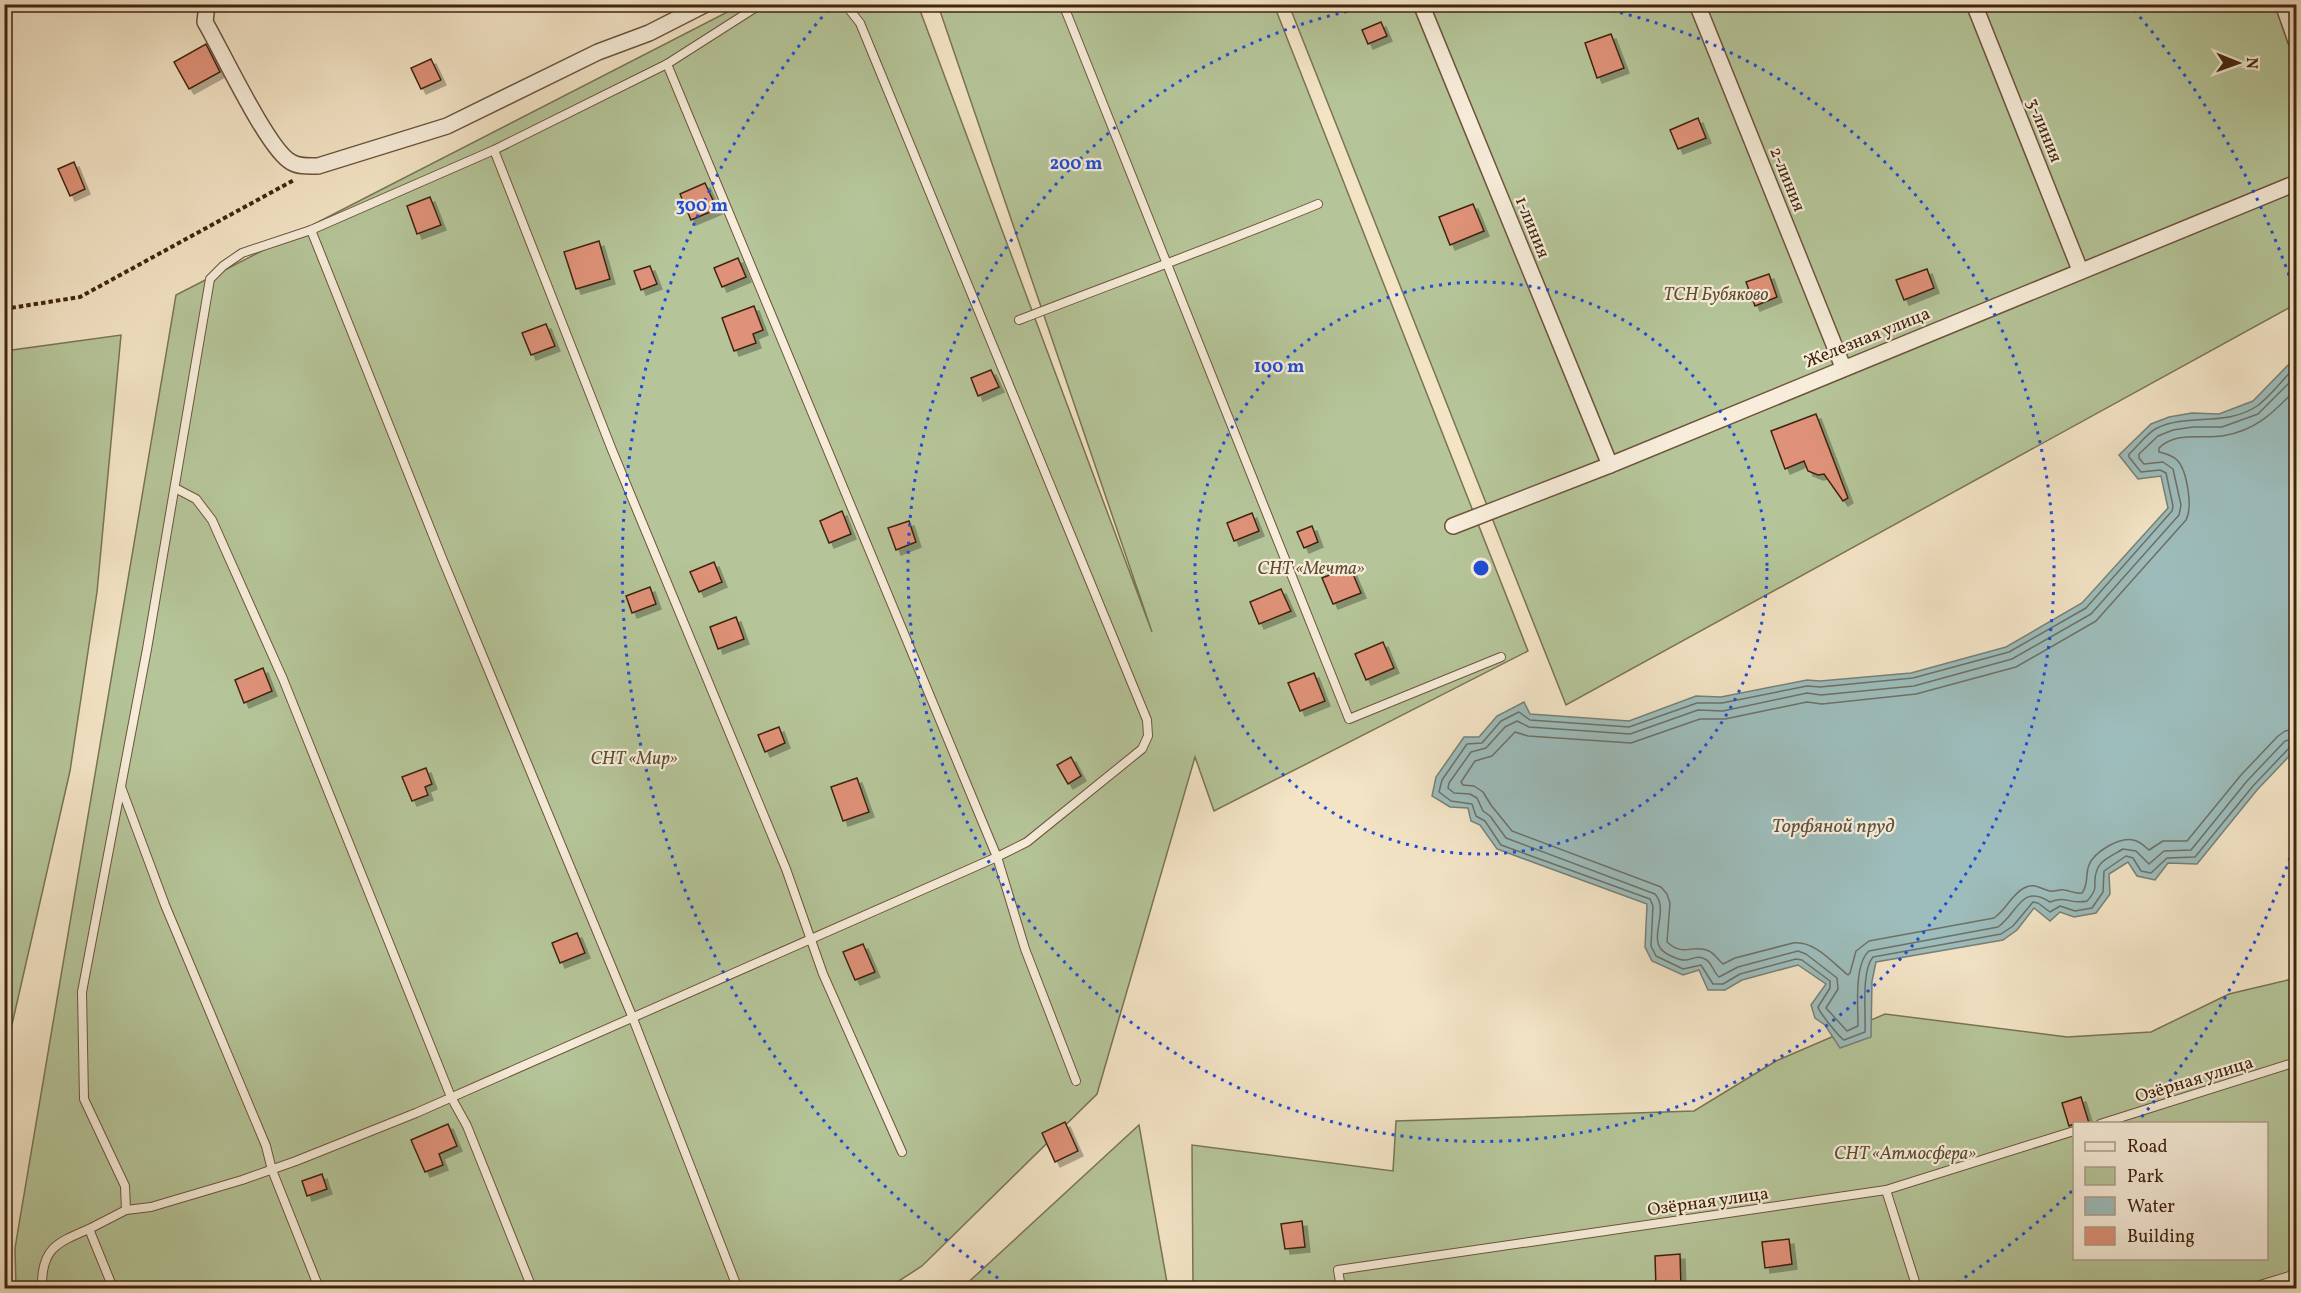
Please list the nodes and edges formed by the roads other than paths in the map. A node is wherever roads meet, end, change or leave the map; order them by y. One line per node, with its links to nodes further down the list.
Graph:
1 (207, 4): 2 (street)
2 (706, 4)
3 (761, 4): 11 (lane)
4 (845, 4): 25 (lane)
5 (1063, 4): 16 (lane)
6 (1420, 4): 20 (street, 1-линия)
7 (1697, 4): 19 (street, 2-линия)
8 (1974, 4): 17 (street, 3-линия)
9 (2283, 4): 10 (street)
10 (2296, 41)
11 (667, 64): 12 (lane); 25 (lane)
12 (494, 150): 15 (lane); 26 (lane)
13 (2296, 183): 17 (street, Железная улица)
14 (1318, 204): 16 (lane)
15 (311, 230): 21 (lane); 27 (lane)
16 (1166, 263): 18 (lane); 23 (lane)
17 (2080, 270): 19 (street, Железная улица)
18 (1019, 320)
19 (1843, 367): 20 (street, Железная улица)
20 (1610, 465): 22 (street, Железная улица)
21 (175, 488): 24 (lane); 30 (lane)
22 (1453, 526)
23 (1501, 657)
24 (120, 785): 34 (lane); 36 (lane)
25 (997, 857): 26 (lane); 29 (lane)
26 (811, 938): 27 (lane); 33 (lane)
27 (632, 1016): 30 (lane); 39 (lane)
28 (2296, 1062): 31 (lane, Озёрная улица)
29 (1076, 1081)
30 (451, 1097): 34 (lane); 43 (lane)
31 (2106, 1122)
32 (2073, 1131): 35 (lane, Озёрная улица)
33 (902, 1152)
34 (272, 1170): 36 (lane); 42 (lane)
35 (1886, 1190): 44 (lane, Озёрная улица); 45 (lane)
36 (126, 1210): 37 (lane)
37 (89, 1229): 40 (lane); 41 (lane)
38 (2296, 1274): 46 (lane)
39 (736, 1284)
40 (42, 1288)
41 (112, 1288)
42 (319, 1288)
43 (532, 1288)
44 (1341, 1288)
45 (1917, 1288)
46 (2250, 1288)

